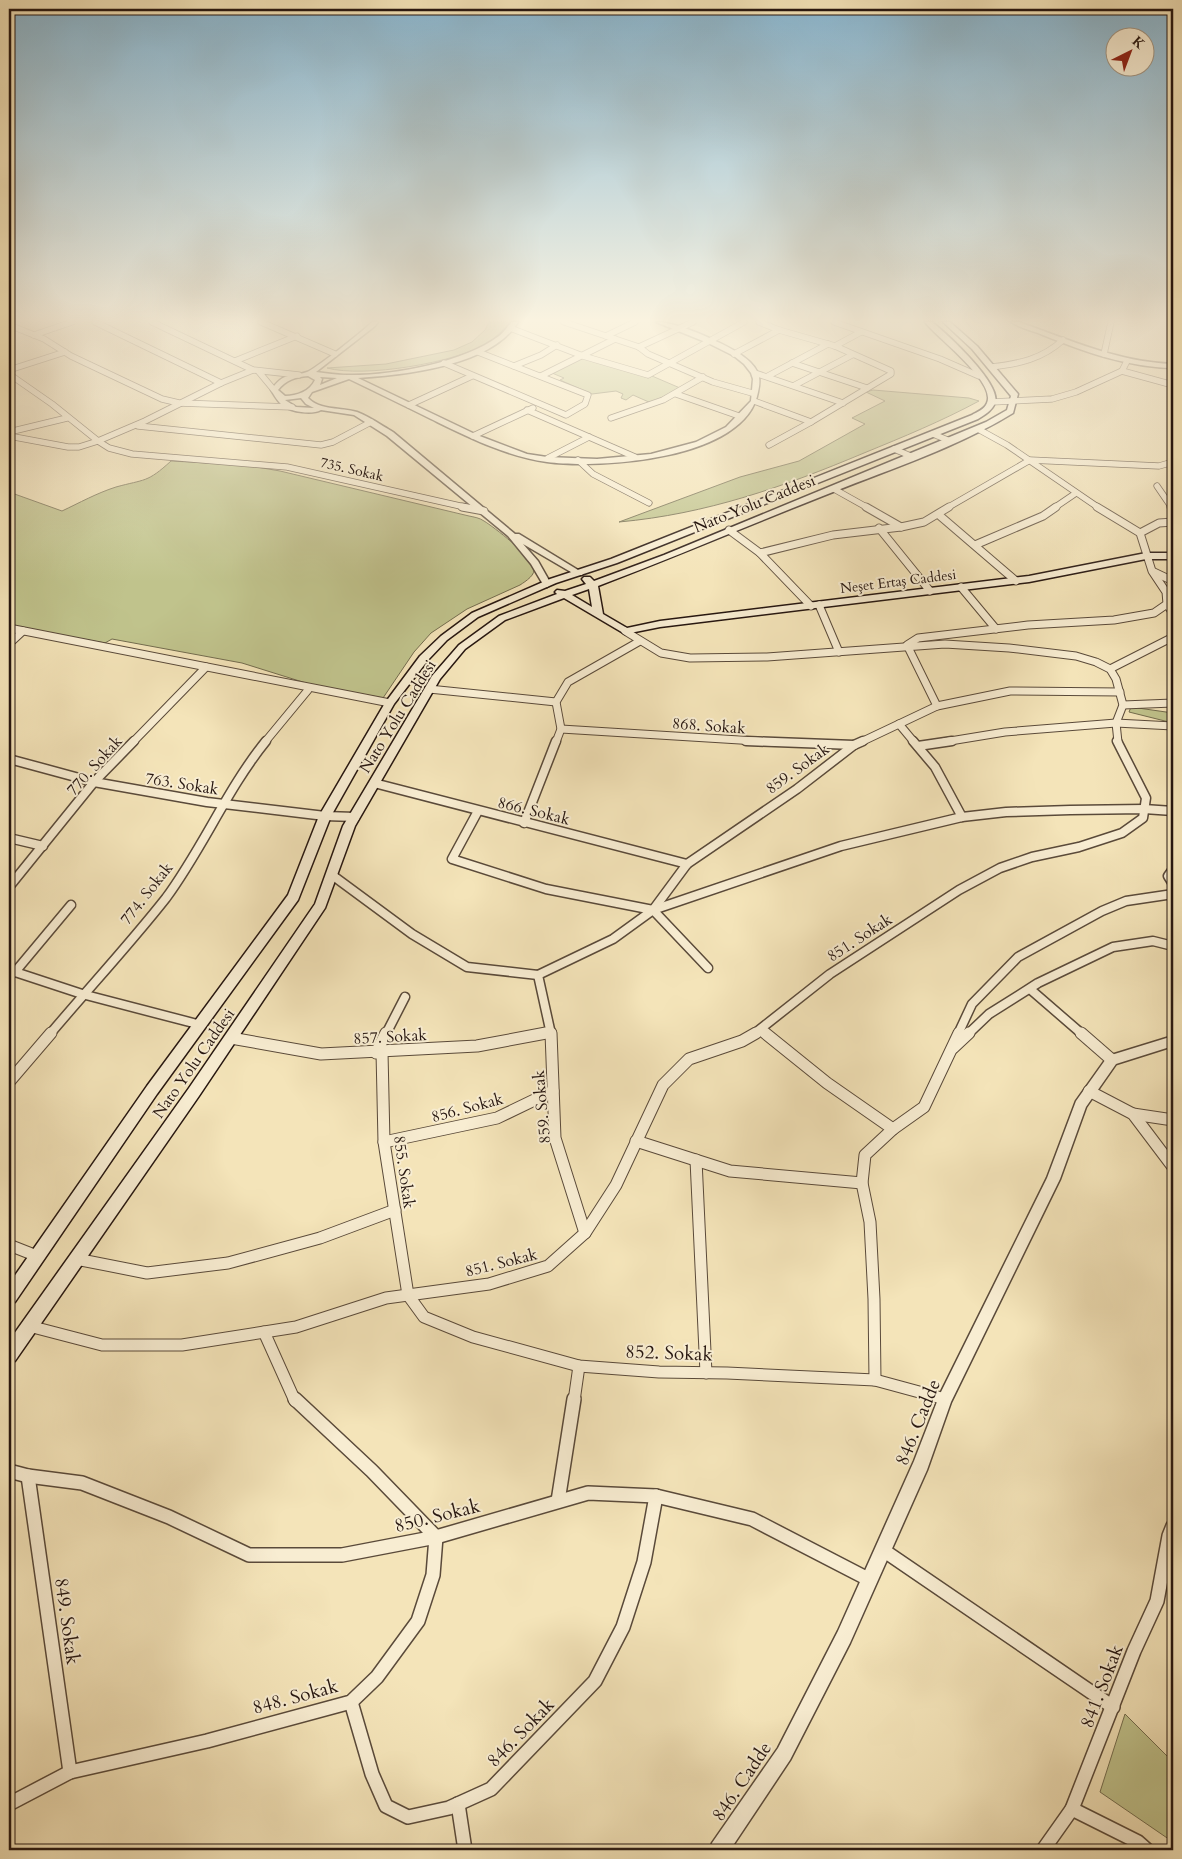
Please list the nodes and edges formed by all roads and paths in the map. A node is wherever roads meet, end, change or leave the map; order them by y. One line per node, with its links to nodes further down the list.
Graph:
1 (57, 409): 18 (street, 735. Sokak)
2 (167, 409): 22 (street)
3 (315, 409): 15 (street)
4 (328, 409): 15 (street)
5 (417, 409): 26 (street)
6 (551, 409): 7 (street)
7 (577, 409)
8 (631, 409): 19 (street)
9 (718, 409): 17 (street)
10 (747, 409): 17 (street)
11 (780, 409): 21 (street)
12 (833, 409): 21 (street)
13 (988, 409): 25 (main road)
14 (1011, 409): 23 (main road, Nato Yolu Caddesi)
15 (332, 410): 20 (street)
16 (528, 410): 26 (street); 27 (street)
17 (739, 416): 32 (street)
18 (67, 418): 24 (street); 29 (street, 735. Sokak)
19 (611, 418)
20 (371, 422): 22 (street); 43 (street)
21 (811, 422): 30 (street)
22 (135, 425): 29 (street)
23 (978, 429): 28 (main road, Nato Yolu Caddesi); 36 (street)
24 (9, 434): 29 (street)
25 (933, 434): 28 (street); 31 (main road)
26 (473, 436): 34 (street)
27 (589, 437): 32 (street); 34 (street)
28 (950, 441): 33 (main road, Nato Yolu Caddesi)
29 (98, 442): 43 (street, 735. Sokak)
30 (769, 445)
31 (894, 449): 33 (street); 56 (main road)
32 (635, 457): 35 (street)
33 (913, 457): 39 (main road, Nato Yolu Caddesi)
34 (548, 458): 35 (street)
35 (578, 460): 41 (street)
36 (1030, 460): 37 (street); 40 (street); 44 (street)
37 (1173, 462)
38 (1157, 486): 42 (street)
39 (834, 489): 46 (street); 48 (main road, Nato Yolu Caddesi)
40 (1076, 492): 49 (street); 51 (street)
41 (649, 503)
42 (1173, 510)
43 (484, 511): 50 (street)
44 (939, 515): 46 (street); 51 (street)
45 (1173, 522): 49 (street)
46 (901, 527): 47 (street)
47 (879, 528): 52 (street); 62 (street)
48 (729, 530): 52 (street); 60 (main road, Nato Yolu Caddesi)
49 (1140, 533): 53 (street)
50 (511, 534): 56 (street); 59 (street)
51 (974, 545): 57 (street)
52 (760, 553): 65 (street)
53 (1146, 556): 54 (main road, Neşet Ertaş Caddesi); 55 (street); 57 (main road, Neşet Ertaş Caddesi)
54 (1173, 556)
55 (1152, 571): 58 (street); 64 (street)
56 (579, 573): 59 (main road); 60 (main road)
57 (1016, 580): 61 (main road, Neşet Ertaş Caddesi)
58 (1173, 581)
59 (547, 584): 63 (main road); 83 (main road)
60 (593, 584): 63 (main road, Nato Yolu Caddesi); 66 (main road)
61 (961, 587): 62 (main road, Neşet Ertaş Caddesi); 69 (street)
62 (930, 591): 65 (main road, Neşet Ertaş Caddesi)
63 (563, 595): 66 (main road); 79 (main road, Nato Yolu Caddesi)
64 (1166, 604): 67 (street); 69 (street)
65 (815, 605): 71 (main road, Neşet Ertaş Caddesi); 76 (street)
66 (598, 614): 71 (main road)
67 (1173, 614)
68 (9, 628): 70 (street)
69 (996, 629): 75 (street)
70 (23, 631): 74 (street); 77 (street)
71 (625, 631): 73 (street)
72 (1173, 637): 78 (street)
73 (640, 641): 76 (street); 82 (street)
74 (9, 644)
75 (907, 645): 76 (street); 78 (street); 86 (street)
76 (839, 652)
77 (206, 667): 80 (street); 94 (street, 770. Sokak)
78 (1110, 670): 81 (street)
79 (429, 689): 82 (street); 95 (main road, Nato Yolu Caddesi)
80 (308, 690): 83 (street); 96 (street, 774. Sokak)
81 (1120, 692): 85 (street); 86 (street, 859. Sokak)
82 (556, 702): 90 (street)
83 (390, 703): 100 (main road)
84 (1173, 703): 85 (street)
85 (1123, 704): 87 (street)
86 (937, 706): 88 (street, 859. Sokak)
87 (1116, 723): 89 (street); 92 (street); 97 (street)
88 (899, 724): 91 (street, 859. Sokak); 92 (street)
89 (1173, 726)
90 (561, 729): 91 (street, 868. Sokak); 103 (street)
91 (854, 745): 106 (street, 859. Sokak)
92 (918, 746): 102 (street)
93 (9, 758): 94 (street, 763. Sokak)
94 (94, 782): 96 (street, 763. Sokak); 105 (street, 770. Sokak)
95 (374, 783): 98 (street, 866. Sokak); 101 (main road, Nato Yolu Caddesi)
96 (223, 803): 100 (street, 763. Sokak); 119 (street, 774. Sokak)
97 (1144, 809): 99 (street); 102 (street); 122 (street, 851. Sokak)
98 (478, 811): 103 (street, 866. Sokak); 113 (street)
99 (1173, 811)
100 (325, 816): 101 (street, 763. Sokak); 121 (main road)
101 (354, 817): 108 (main road, Nato Yolu Caddesi)
102 (962, 817): 113 (street)
103 (524, 823): 106 (street, 866. Sokak)
104 (9, 838): 105 (street)
105 (43, 846): 110 (street, 770. Sokak)
106 (687, 864): 113 (street, 859. Sokak)
107 (1173, 869): 109 (street)
108 (332, 875): 117 (street); 124 (main road, Nato Yolu Caddesi)
109 (1173, 884)
110 (9, 887)
111 (1173, 894): 127 (street)
112 (71, 905): 116 (street)
113 (653, 910): 115 (street); 117 (street, 859. Sokak)
114 (1173, 946): 118 (street)
115 (708, 968)
116 (12, 971): 119 (street)
117 (538, 976): 123 (street, 859. Sokak)
118 (1030, 988): 127 (street); 128 (street)
119 (82, 994): 121 (street); 129 (street, 774. Sokak)
120 (406, 997): 126 (street)
121 (201, 1025): 143 (main road)
122 (761, 1030): 134 (street); 135 (street, 851. Sokak)
123 (551, 1032): 126 (street, 857. Sokak); 130 (street, 859. Sokak)
124 (230, 1038): 126 (street, 857. Sokak); 144 (main road, Nato Yolu Caddesi)
125 (1173, 1041): 128 (street)
126 (379, 1052): 136 (street, 855. Sokak)
127 (948, 1053): 134 (street)
128 (1112, 1060): 131 (street, 846. Cadde)
129 (9, 1082)
130 (553, 1091): 136 (street, 856. Sokak); 141 (street, 859. Sokak)
131 (1090, 1091): 132 (street); 153 (street, 846. Cadde)
132 (1133, 1114): 133 (street); 138 (street)
133 (1173, 1120)
134 (893, 1129): 139 (street)
135 (636, 1141): 137 (street); 141 (street, 851. Sokak)
136 (384, 1142): 140 (street, 855. Sokak)
137 (696, 1160): 139 (street); 151 (street)
138 (1173, 1167)
139 (862, 1183): 152 (street)
140 (395, 1210): 144 (street); 145 (street, 855. Sokak)
141 (585, 1233): 145 (street, 851. Sokak)
142 (9, 1244): 143 (street)
143 (37, 1256): 146 (main road)
144 (76, 1259): 147 (main road, Nato Yolu Caddesi)
145 (408, 1295): 148 (street, 851. Sokak); 150 (street, 852. Sokak)
146 (9, 1297)
147 (29, 1326): 148 (street, 851. Sokak); 149 (main road, Nato Yolu Caddesi)
148 (264, 1332): 159 (street)
149 (9, 1355)
150 (579, 1366): 151 (street, 852. Sokak); 157 (street)
151 (706, 1373): 152 (street, 852. Sokak)
152 (875, 1380): 153 (street, 852. Sokak)
153 (945, 1399): 160 (street, 846. Cadde)
154 (9, 1471): 155 (street, 850. Sokak)
155 (28, 1476): 159 (street, 850. Sokak); 164 (street, 849. Sokak)
156 (656, 1496): 157 (street, 850. Sokak); 161 (street, 850. Sokak); 166 (street, 846. Sokak)
157 (558, 1501): 159 (street, 850. Sokak)
158 (1173, 1526): 163 (street, 841. Sokak)
159 (436, 1537): 162 (street, 848. Sokak)
160 (883, 1550): 161 (street, 846. Cadde); 163 (street)
161 (870, 1580): 169 (street, 846. Cadde)
162 (351, 1702): 164 (street, 848. Sokak); 166 (street, 846. Sokak)
163 (1113, 1707): 167 (street, 841. Sokak)
164 (70, 1772): 165 (street, 848. Sokak)
165 (9, 1804)
166 (458, 1804): 168 (street)
167 (1072, 1808): 170 (street, 841. Sokak); 171 (street)
168 (465, 1850)
169 (719, 1850)
170 (1043, 1850)
171 (1147, 1850)

